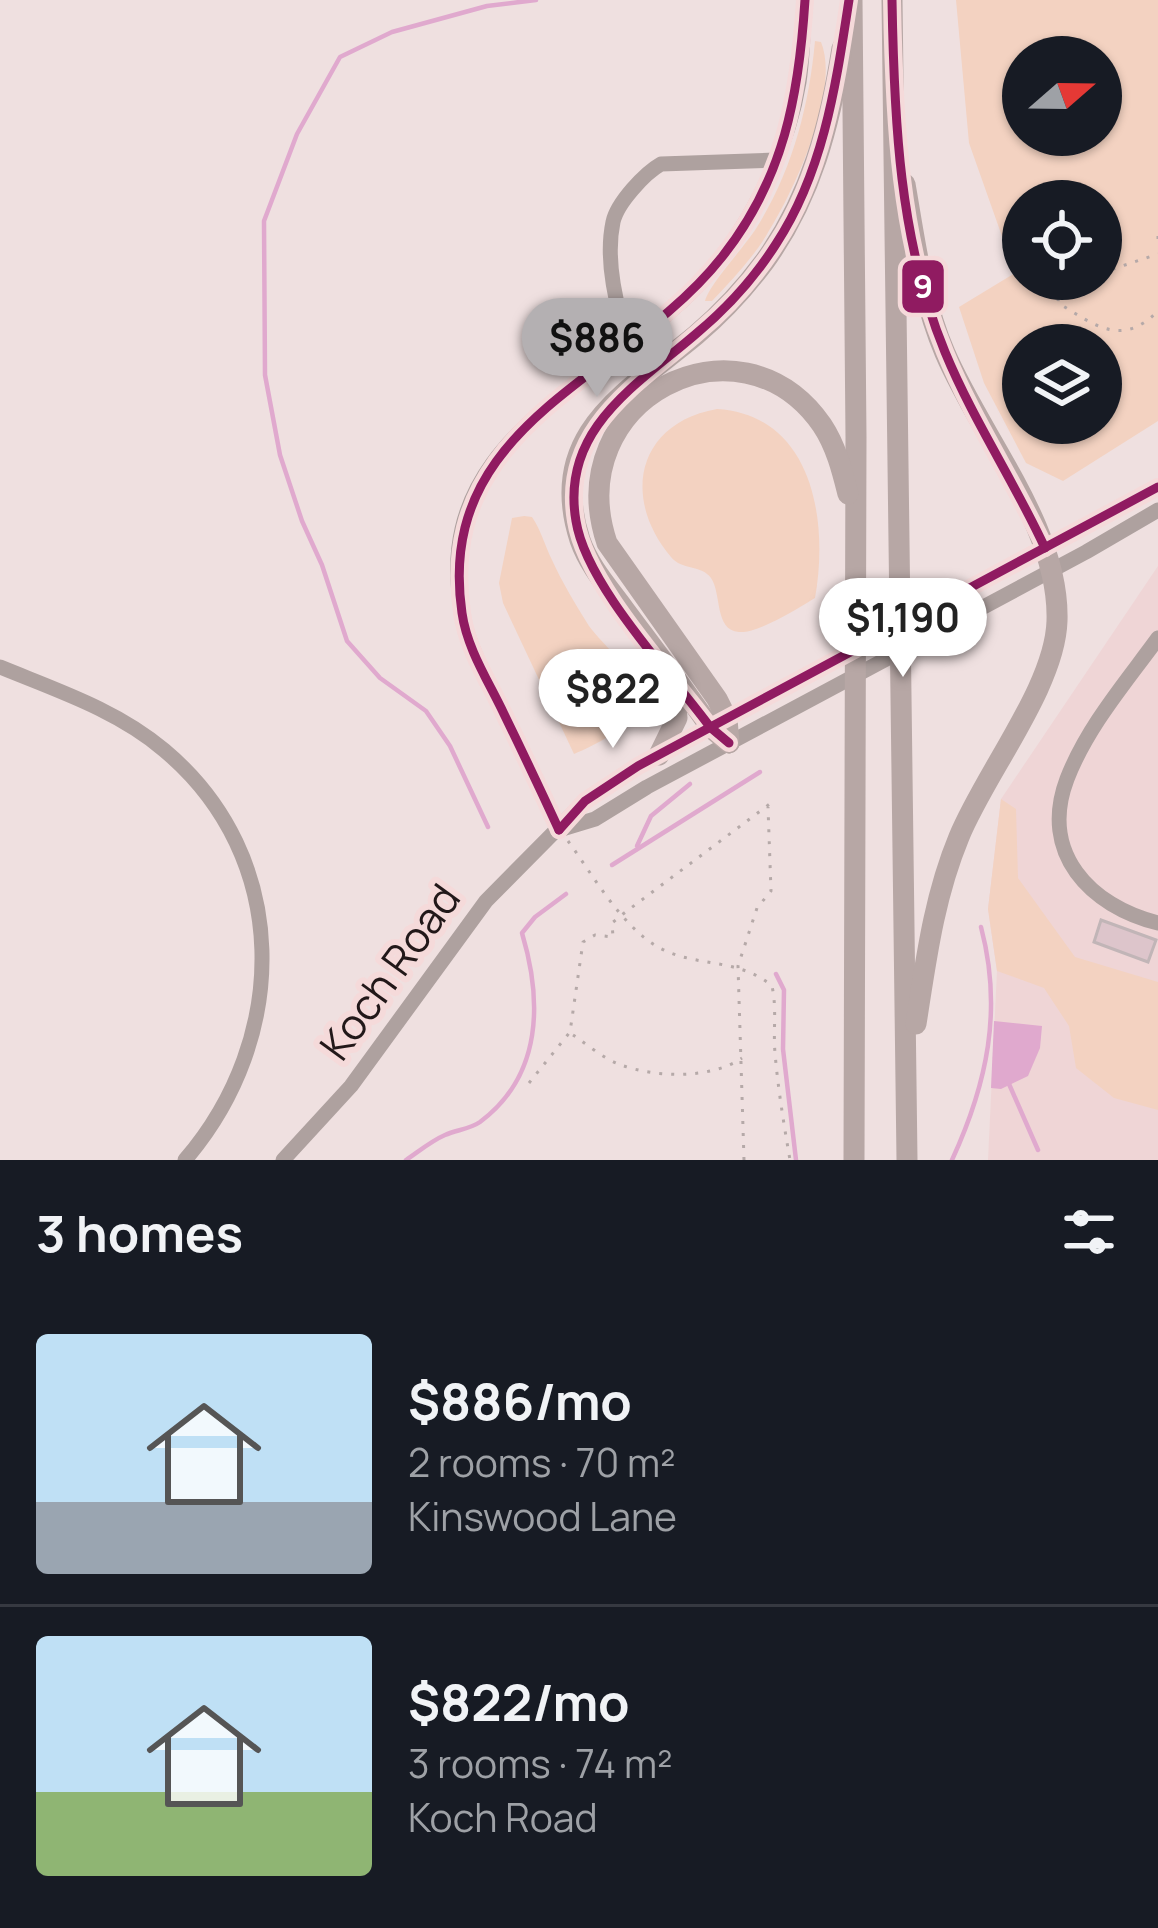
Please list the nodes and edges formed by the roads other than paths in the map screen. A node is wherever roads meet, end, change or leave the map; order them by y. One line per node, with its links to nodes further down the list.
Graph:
1 (805, 0): 5 (street)
2 (851, 0): 9 (highway); 14 (highway)
3 (892, 0): 4 (highway)
4 (893, 107): 10 (highway); 20 (highway)
5 (775, 160): 6 (street); 6 (street)
6 (630, 344): 18 (street)
7 (1158, 487): 10 (street, Koch Road)
8 (1158, 510): 11 (street, Koch Road)
9 (856, 524): 15 (highway); 23 (highway)
10 (1045, 548): 11 (highway); 15 (street, Koch Road)
11 (1052, 571): 16 (street, Koch Road); 20 (highway)
12 (1158, 638): 19 (street)
13 (0, 667): 21 (street)
14 (672, 674): 15 (highway); 17 (highway)
15 (719, 723): 16 (highway); 17 (street, Koch Road)
16 (729, 743): 18 (street, Koch Road)
17 (659, 755): 18 (street, Koch Road)
18 (559, 830): 22 (street, Koch Road)
19 (1158, 922)
20 (906, 1084): 24 (highway)
21 (185, 1160)
22 (283, 1160)
23 (854, 1160)
24 (908, 1160)

